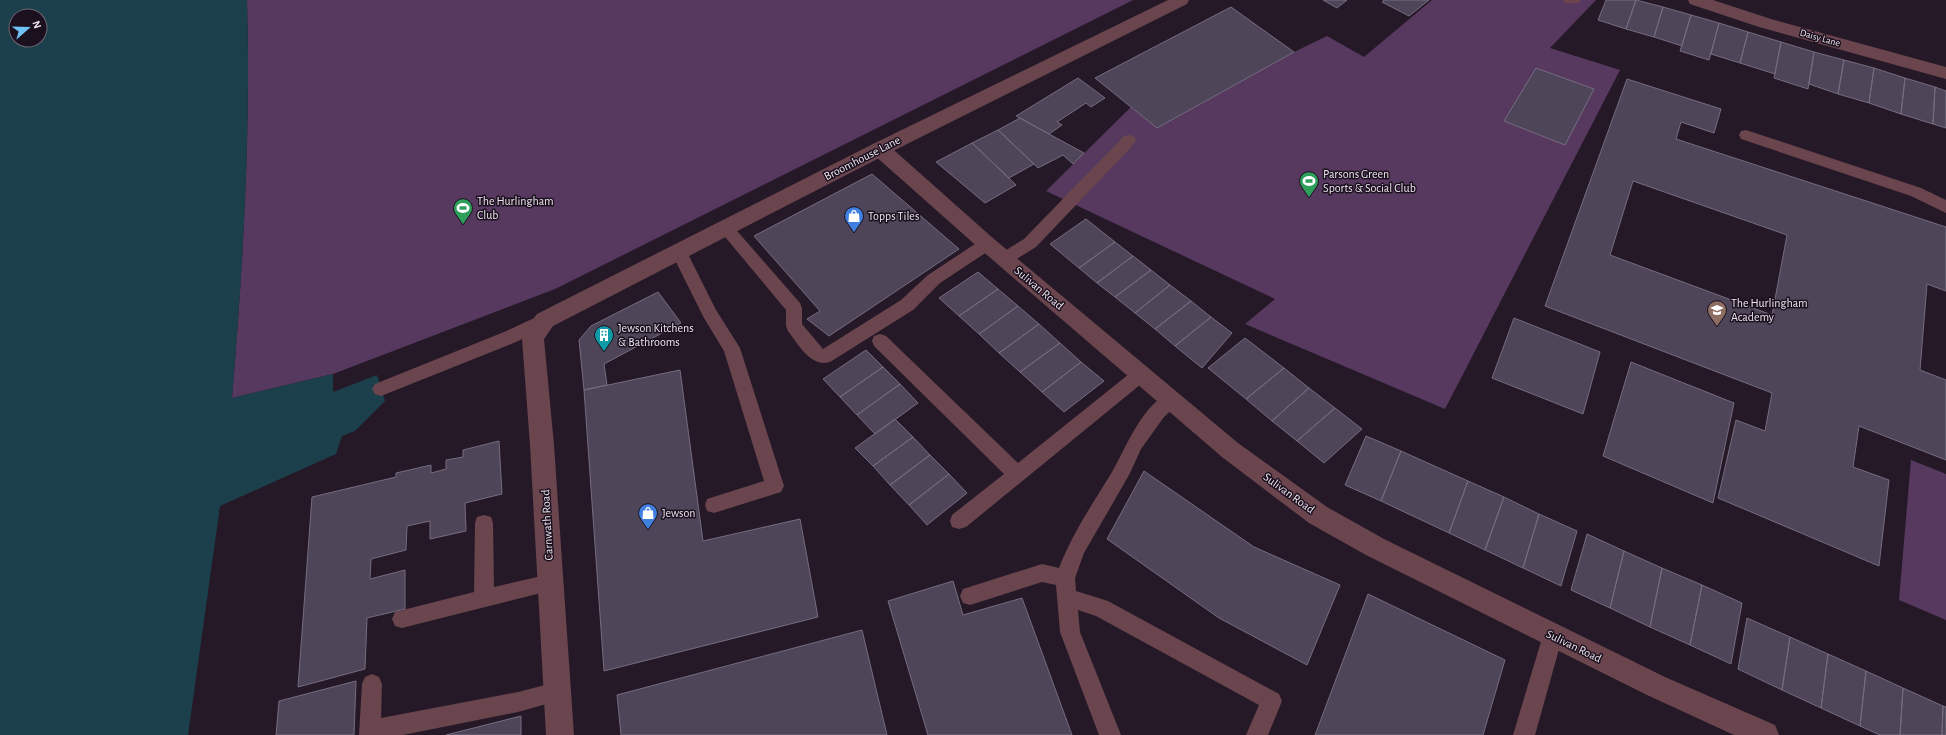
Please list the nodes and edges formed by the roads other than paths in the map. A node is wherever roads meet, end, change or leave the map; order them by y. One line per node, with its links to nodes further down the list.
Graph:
1 (1181, 0): 8 (street, Broomhouse Lane)
2 (1569, 0): 3 (lane)
3 (1574, 0)
4 (1696, 0): 5 (street, Daisy Lane)
5 (1946, 73)
6 (1746, 134): 9 (lane)
7 (1128, 140): 12 (lane)
8 (880, 149): 10 (street, Broomhouse Lane); 12 (street, Sulivan Road)
9 (1946, 207)
10 (726, 228): 11 (street, Broomhouse Lane); 12 (lane)
11 (679, 252): 13 (street, Broomhouse Lane); 19 (lane)
12 (996, 252): 15 (street, Sulivan Road)
13 (545, 320): 16 (lane); 22 (street, Carnwath Road)
14 (880, 341): 18 (lane)
15 (1140, 375): 17 (street, Sulivan Road); 18 (lane)
16 (381, 389)
17 (1170, 400): 23 (lane); 27 (street, Sulivan Road)
18 (1016, 474): 20 (lane)
19 (714, 505)
20 (959, 521)
21 (484, 523): 25 (lane)
22 (550, 583): 25 (lane); 29 (street, Carnwath Road)
23 (1065, 587): 24 (lane); 32 (lane); 33 (lane)
24 (970, 596)
25 (484, 599): 26 (lane)
26 (402, 619)
27 (1553, 635): 34 (lane); 35 (street, Sulivan Road)
28 (372, 684): 30 (lane)
29 (557, 692): 30 (lane); 31 (street, Carnwath Road)
30 (370, 733)
31 (560, 735)
32 (1110, 735)
33 (1258, 735)
34 (1524, 735)
35 (1765, 735)

